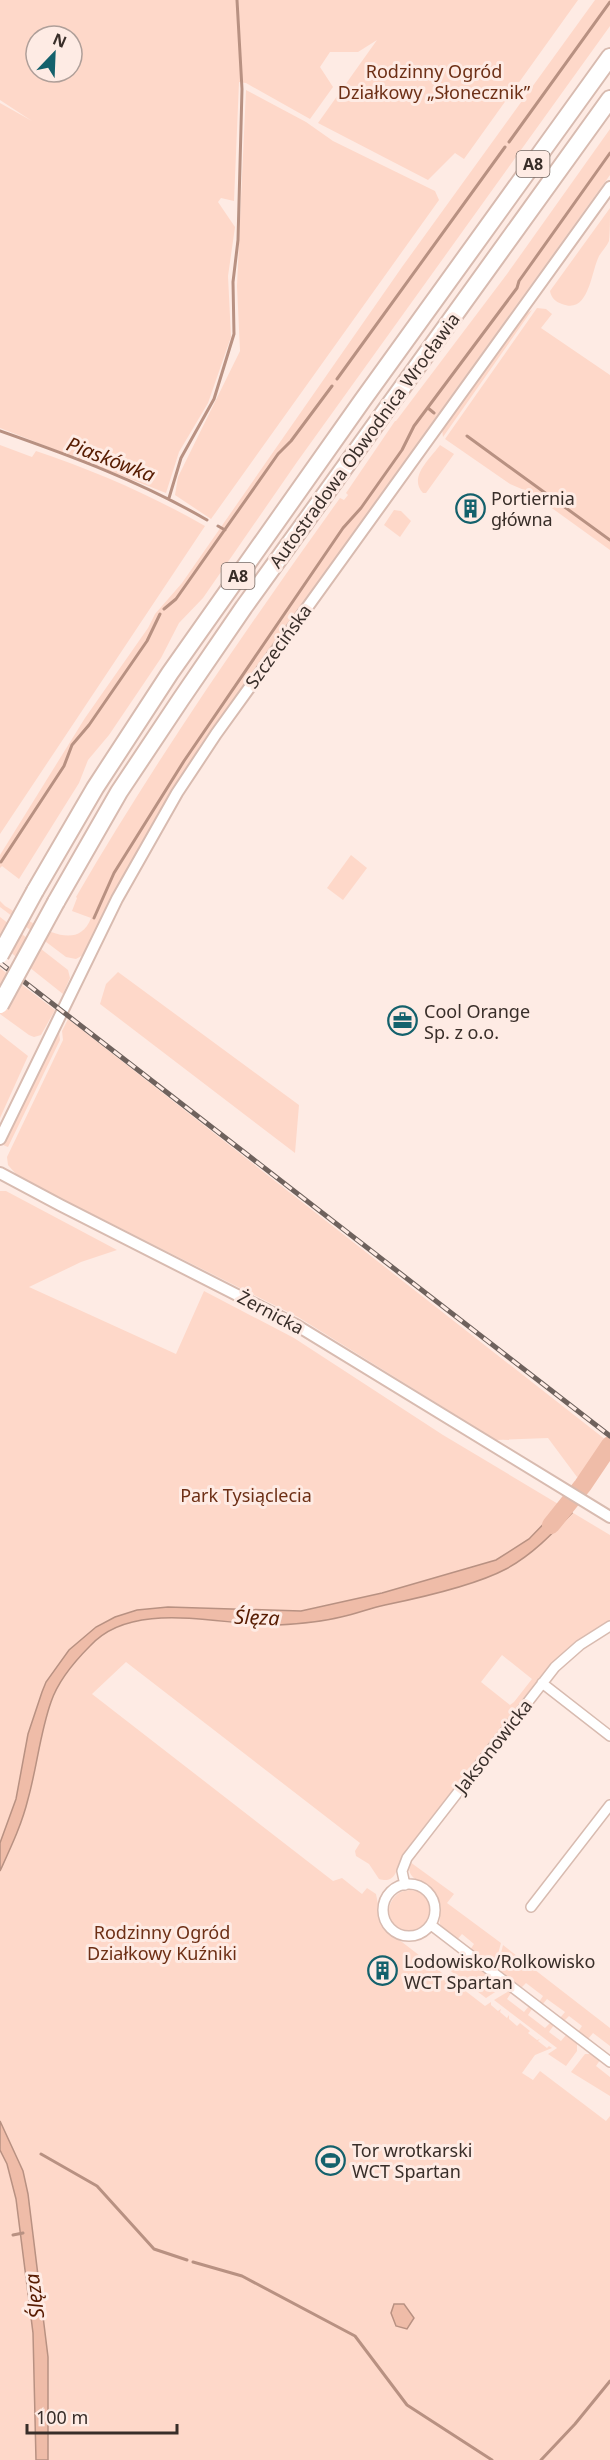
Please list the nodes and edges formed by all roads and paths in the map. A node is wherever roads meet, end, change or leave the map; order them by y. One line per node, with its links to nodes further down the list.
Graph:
1 (610, 57): 4 (highway, Autostradowa Obwodnica Wrocławia / A8, bridge)
2 (610, 99): 5 (highway, Autostradowa Obwodnica Wrocławia / A8, bridge)
3 (610, 187): 6 (street, Szczecińska)
4 (0, 955)
5 (0, 1005)
6 (0, 1139)
7 (0, 1173): 8 (street, Żernicka)
8 (610, 1517)
9 (610, 1626): 10 (street, Jaksonowicka)
10 (542, 1683): 11 (street); 13 (street, Jaksonowicka)
11 (610, 1736)
12 (610, 1805): 14 (street)
13 (405, 1885): 15 (street); 15 (street)
14 (531, 1907)
15 (431, 1925): 16 (street)
16 (610, 2062)

